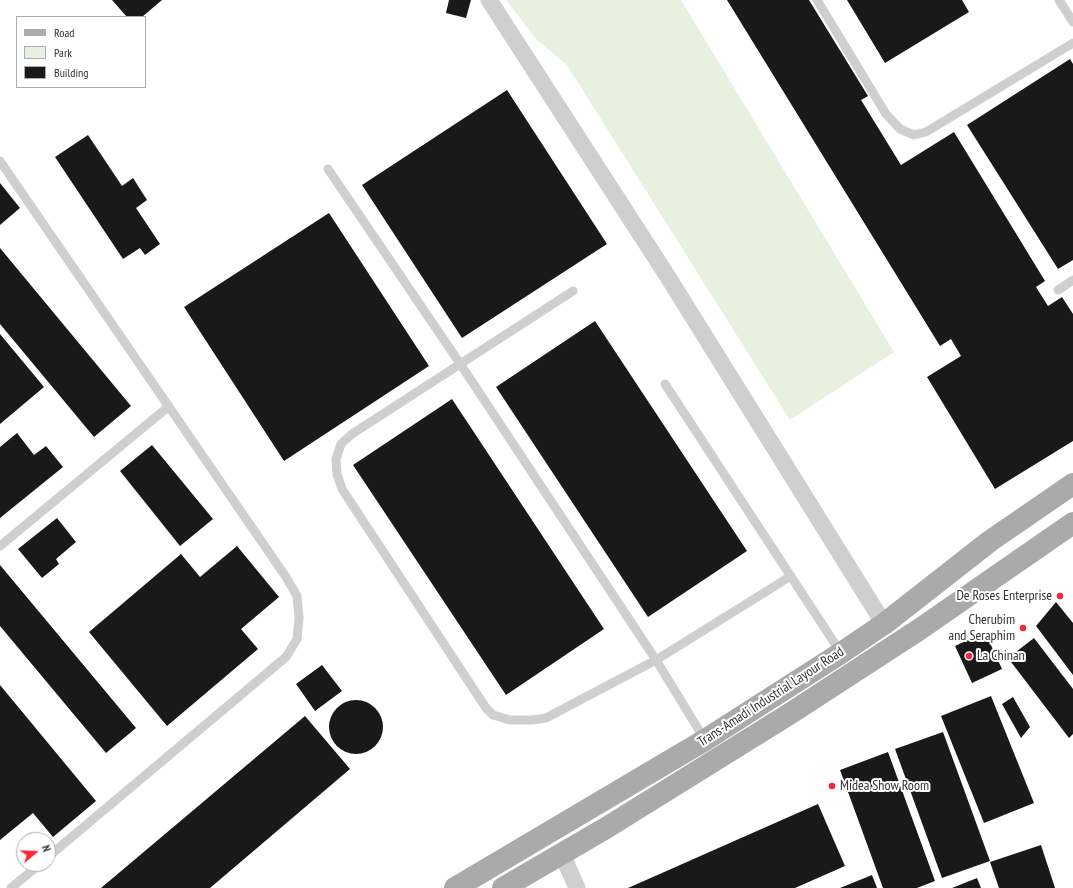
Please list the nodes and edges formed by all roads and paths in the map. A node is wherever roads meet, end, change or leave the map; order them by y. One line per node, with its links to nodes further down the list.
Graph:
1 (489, 0): 18 (street)
2 (817, 0): 5 (lane)
3 (1059, 0): 4 (lane)
4 (1073, 22)
5 (1073, 43)
6 (0, 161): 13 (lane)
7 (328, 169): 11 (lane)
8 (1073, 280): 9 (lane)
9 (1058, 290)
10 (573, 291): 11 (lane)
11 (461, 365): 20 (lane); 20 (lane)
12 (665, 384): 17 (lane)
13 (168, 407): 16 (lane); 22 (lane)
14 (1073, 484): 18 (main road, Trans-Amadi Industrial Layour Road)
15 (1073, 523): 23 (main road, Trans-Amadi Industrial Layour Road)
16 (0, 546)
17 (791, 576): 19 (lane); 20 (lane)
18 (884, 624): 19 (main road, Trans-Amadi Industrial Layour Road)
19 (841, 653): 21 (main road, Trans-Amadi Industrial Layour Road)
20 (656, 660): 21 (lane)
21 (705, 740): 26 (main road, Trans-Amadi Industrial Layour Road)
22 (56, 850)
23 (562, 854): 27 (main road, Trans-Amadi Industrial Layour Road); 28 (street)
24 (31, 872): 25 (lane)
25 (12, 888)
26 (455, 888)
27 (503, 888)
28 (577, 888)

